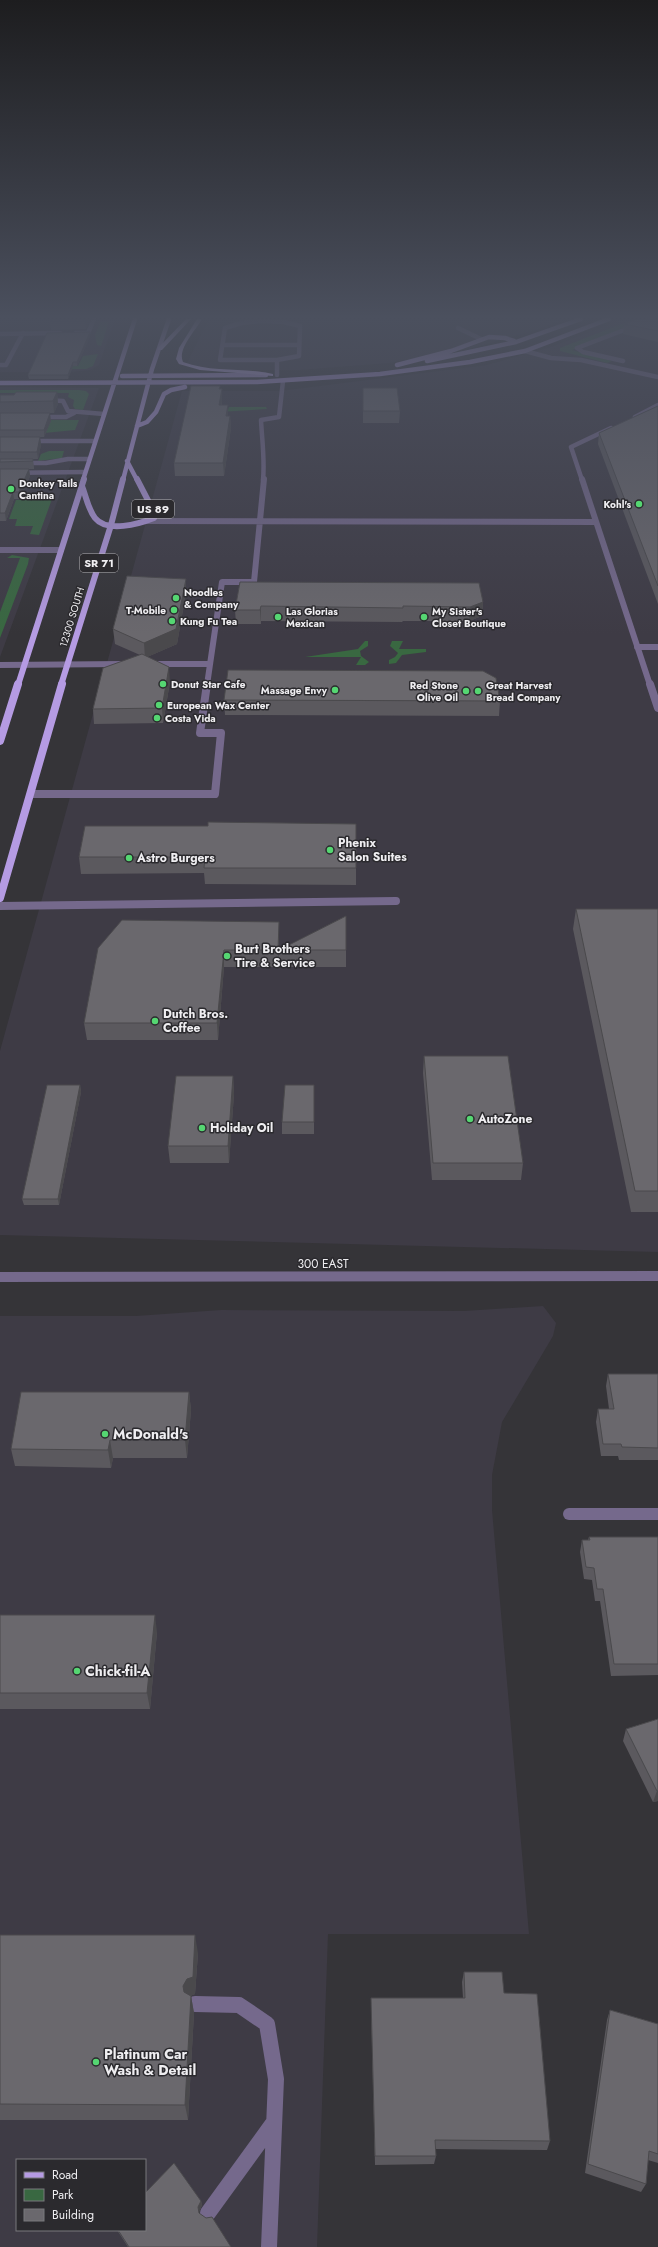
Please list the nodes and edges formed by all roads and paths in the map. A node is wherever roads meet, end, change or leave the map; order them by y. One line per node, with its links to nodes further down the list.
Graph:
1 (101, 424): 7 (main road)
2 (141, 424): 5 (main road)
3 (261, 424): 15 (street)
4 (619, 424): 16 (street)
5 (137, 426): 9 (main road, 12300 SOUTH)
6 (0, 441): 7 (street)
7 (95, 441): 8 (main road)
8 (89, 459): 10 (street); 12 (main road)
9 (127, 461): 14 (main road, US 89); 17 (main road, 12300 SOUTH / SR 71)
10 (0, 463)
11 (0, 472): 12 (street)
12 (85, 472): 13 (main road)
13 (82, 486): 17 (main road, US 89); 19 (main road)
14 (148, 521): 15 (street); 17 (main road, US 89)
15 (259, 521): 16 (street); 25 (street)
16 (596, 522): 20 (street)
17 (111, 525): 22 (main road, 12300 SOUTH / SR 71)
18 (0, 550): 19 (street)
19 (61, 550): 27 (main road)
20 (638, 647): 21 (street); 28 (street)
21 (658, 647)
22 (68, 664): 23 (street); 27 (street); 30 (main road, 12300 SOUTH / SR 71)
23 (133, 664)
24 (141, 664): 25 (street)
25 (209, 664): 30 (street)
26 (0, 665): 27 (street)
27 (26, 665): 29 (main road)
28 (658, 708)
29 (0, 741)
30 (31, 794): 31 (main road, 12300 SOUTH / SR 71)
31 (0, 898)
32 (396, 901): 33 (street)
33 (0, 906)
34 (658, 1276): 36 (street, 300 EAST)
35 (0, 1277): 36 (street, 300 EAST)
36 (646, 1277): 37 (street, 300 EAST)
37 (658, 1280)
38 (569, 1514): 39 (street)
39 (658, 1514)
40 (195, 2004): 41 (street)
41 (274, 2122): 42 (street); 43 (street)
42 (208, 2213)
43 (269, 2247)

